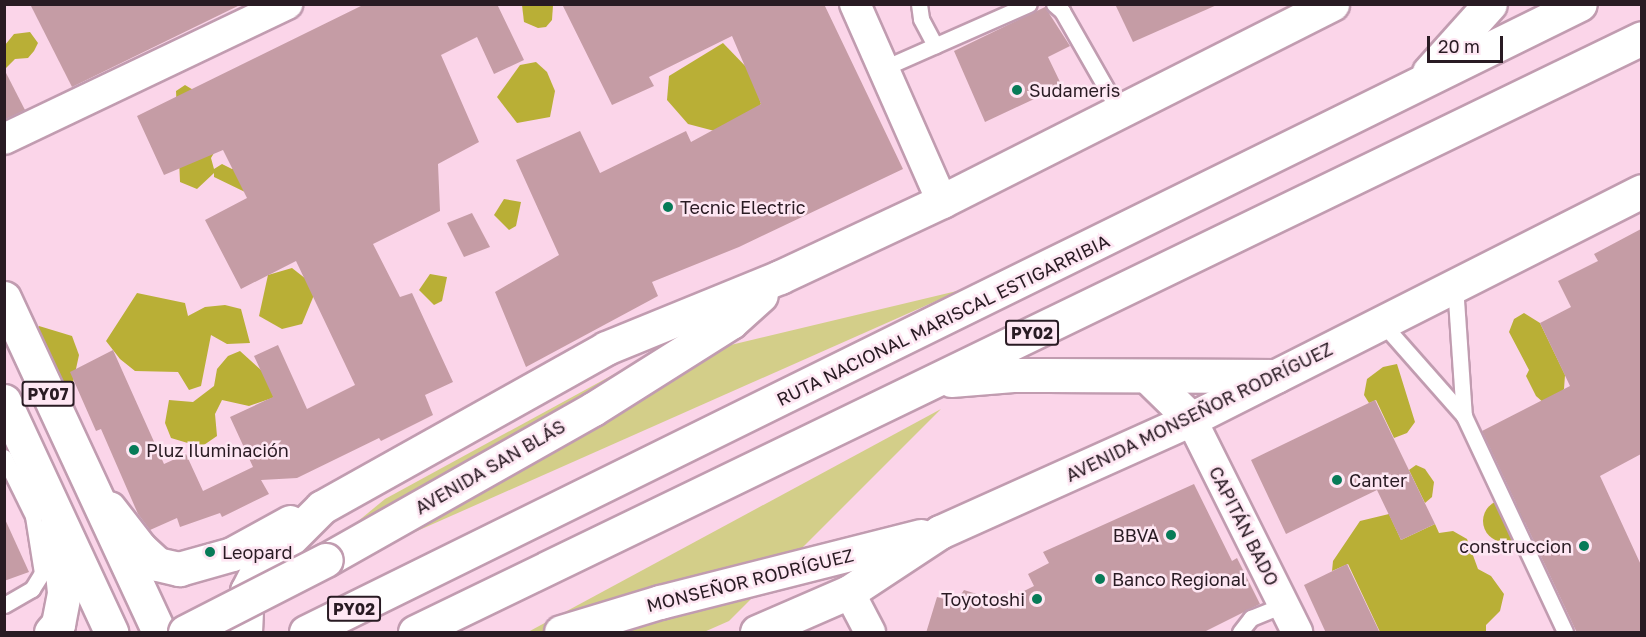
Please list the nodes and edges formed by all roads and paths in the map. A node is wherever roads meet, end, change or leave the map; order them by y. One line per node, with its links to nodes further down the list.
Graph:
1 (287, 4): 14 (street)
2 (855, 4): 11 (street)
3 (919, 4): 10 (lane)
4 (1029, 4): 10 (lane)
5 (1054, 4): 13 (lane)
6 (1332, 4): 13 (main road)
7 (1490, 4): 12 (main road)
8 (1580, 4): 12 (main road, RUTA NACIONAL MARISCAL ESTIGARRIBIA / PY02)
9 (1641, 38): 23 (main road, PY02)
10 (935, 45): 11 (lane)
11 (884, 68): 16 (street)
12 (1417, 85): 41 (main road, RUTA NACIONAL MARISCAL ESTIGARRIBIA / PY02)
13 (1119, 111): 16 (main road)
14 (4, 139)
15 (1641, 191): 18 (main road, AVENIDA MONSEÑOR RODRÍGUEZ)
16 (942, 201): 17 (main road)
17 (780, 278): 29 (main road); 39 (main road, AVENIDA SAN BLÁS, bridge)
18 (1455, 285): 20 (main road, AVENIDA MONSEÑOR RODRÍGUEZ); 25 (lane)
19 (4, 298): 28 (main road, PY07)
20 (1382, 323): 22 (main road, AVENIDA MONSEÑOR RODRÍGUEZ); 25 (lane)
21 (1147, 376): 22 (main road); 23 (main road); 26 (main road)
22 (1276, 376): 26 (main road, AVENIDA MONSEÑOR RODRÍGUEZ)
23 (935, 381): 35 (main road, PY02)
24 (4, 401): 30 (main road, PY07)
25 (1464, 416): 47 (lane)
26 (1191, 419): 31 (main road, AVENIDA MONSEÑOR RODRÍGUEZ); 34 (street, CAPITÁN BADO)
27 (4, 457): 33 (lane)
28 (91, 490): 29 (main road); 38 (main road, PY07)
29 (322, 507): 40 (main road)
30 (55, 510): 36 (main road); 37 (main road, PY07)
31 (940, 532): 32 (main road, AVENIDA MONSEÑOR RODRÍGUEZ); 42 (main road, MONSEÑOR RODRÍGUEZ)
32 (849, 592): 43 (main road, AVENIDA MONSEÑOR RODRÍGUEZ); 44 (street)
33 (4, 605)
34 (1283, 605): 45 (lane); 46 (street, CAPITÁN BADO)
35 (419, 631)
36 (51, 633)
37 (111, 633)
38 (159, 633)
39 (184, 633)
40 (245, 633)
41 (306, 633)
42 (561, 633)
43 (757, 633)
44 (870, 633)
45 (1240, 633)
46 (1297, 633)
47 (1565, 633)

